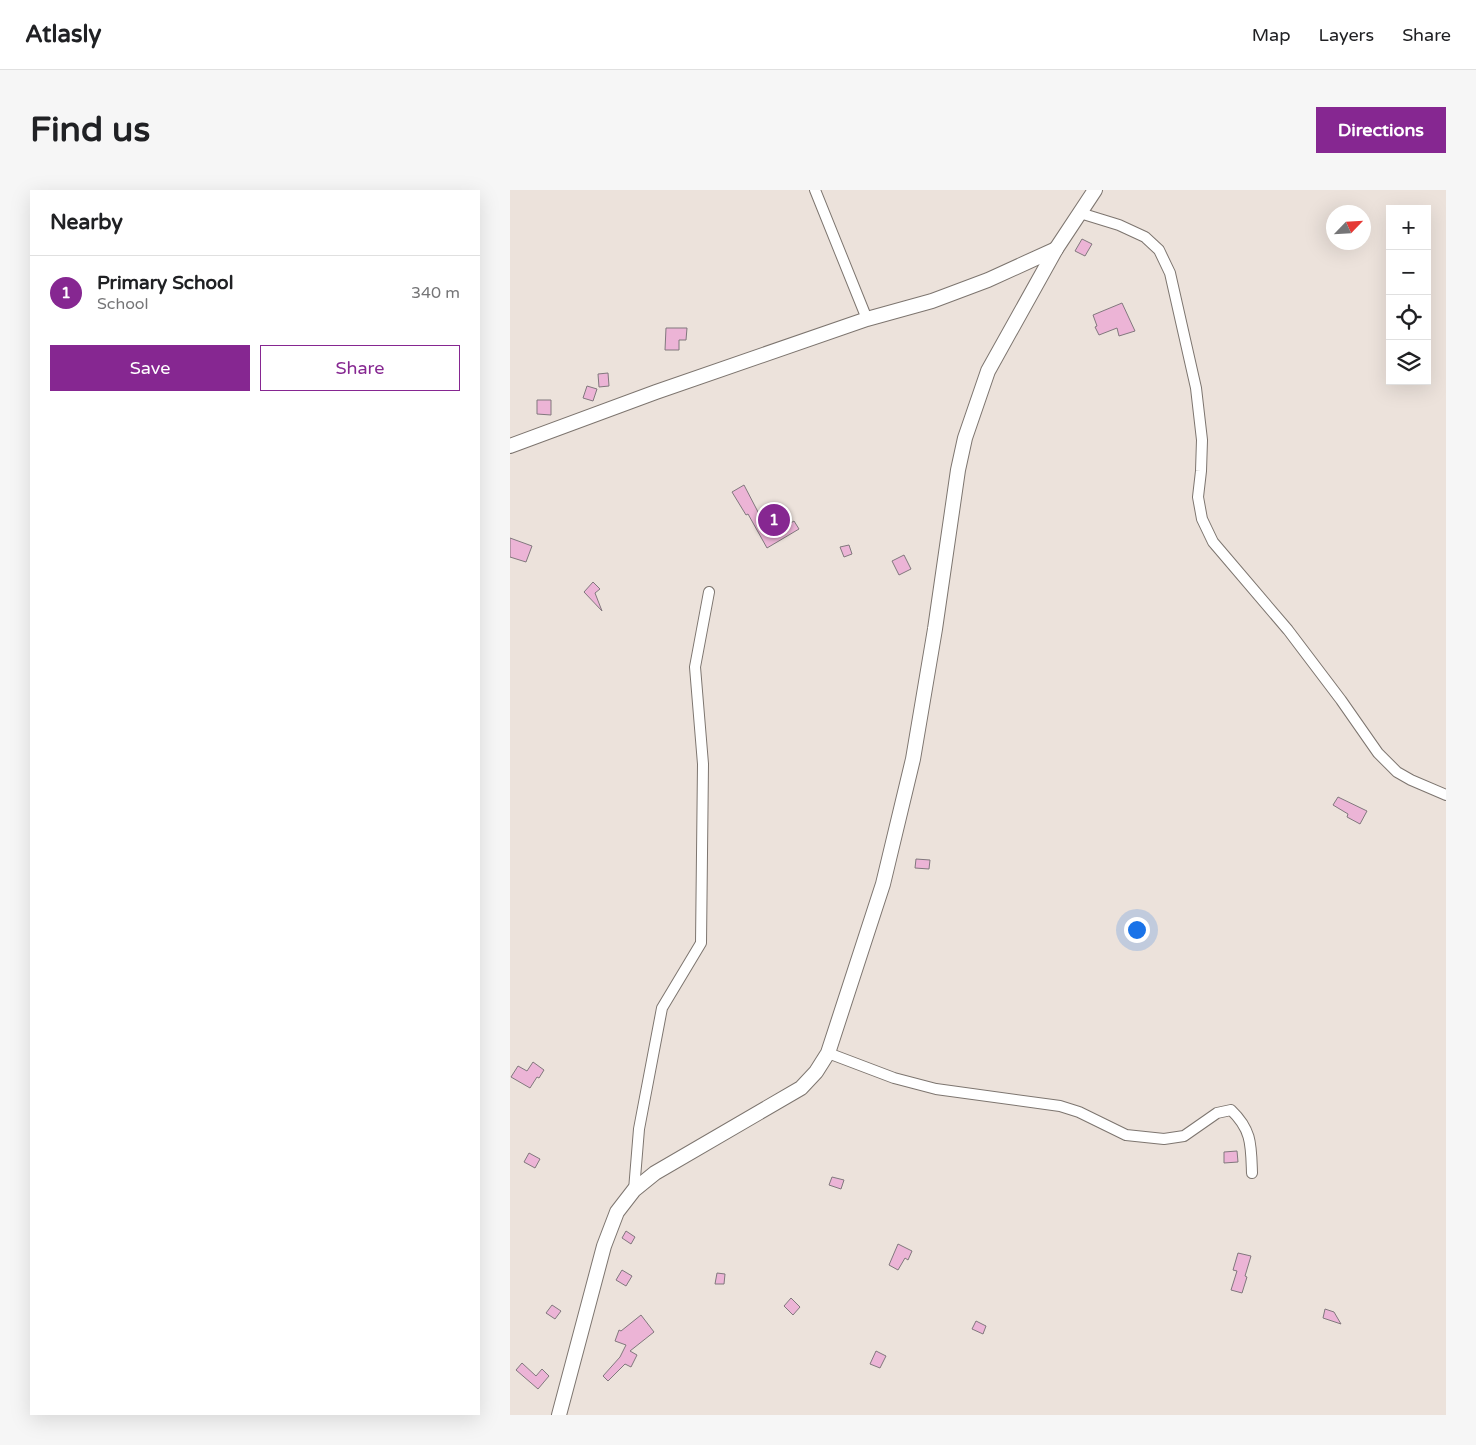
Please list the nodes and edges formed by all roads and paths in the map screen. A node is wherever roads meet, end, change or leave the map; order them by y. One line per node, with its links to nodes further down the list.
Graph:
1 (815, 190): 5 (street)
2 (1095, 190): 3 (main road)
3 (1080, 213): 4 (main road); 8 (street)
4 (1056, 249): 5 (main road); 9 (main road)
5 (867, 319): 6 (main road)
6 (510, 446)
7 (709, 592): 11 (street)
8 (1446, 795)
9 (828, 1053): 10 (street); 11 (main road)
10 (1252, 1173)
11 (634, 1190): 12 (main road)
12 (560, 1415)

